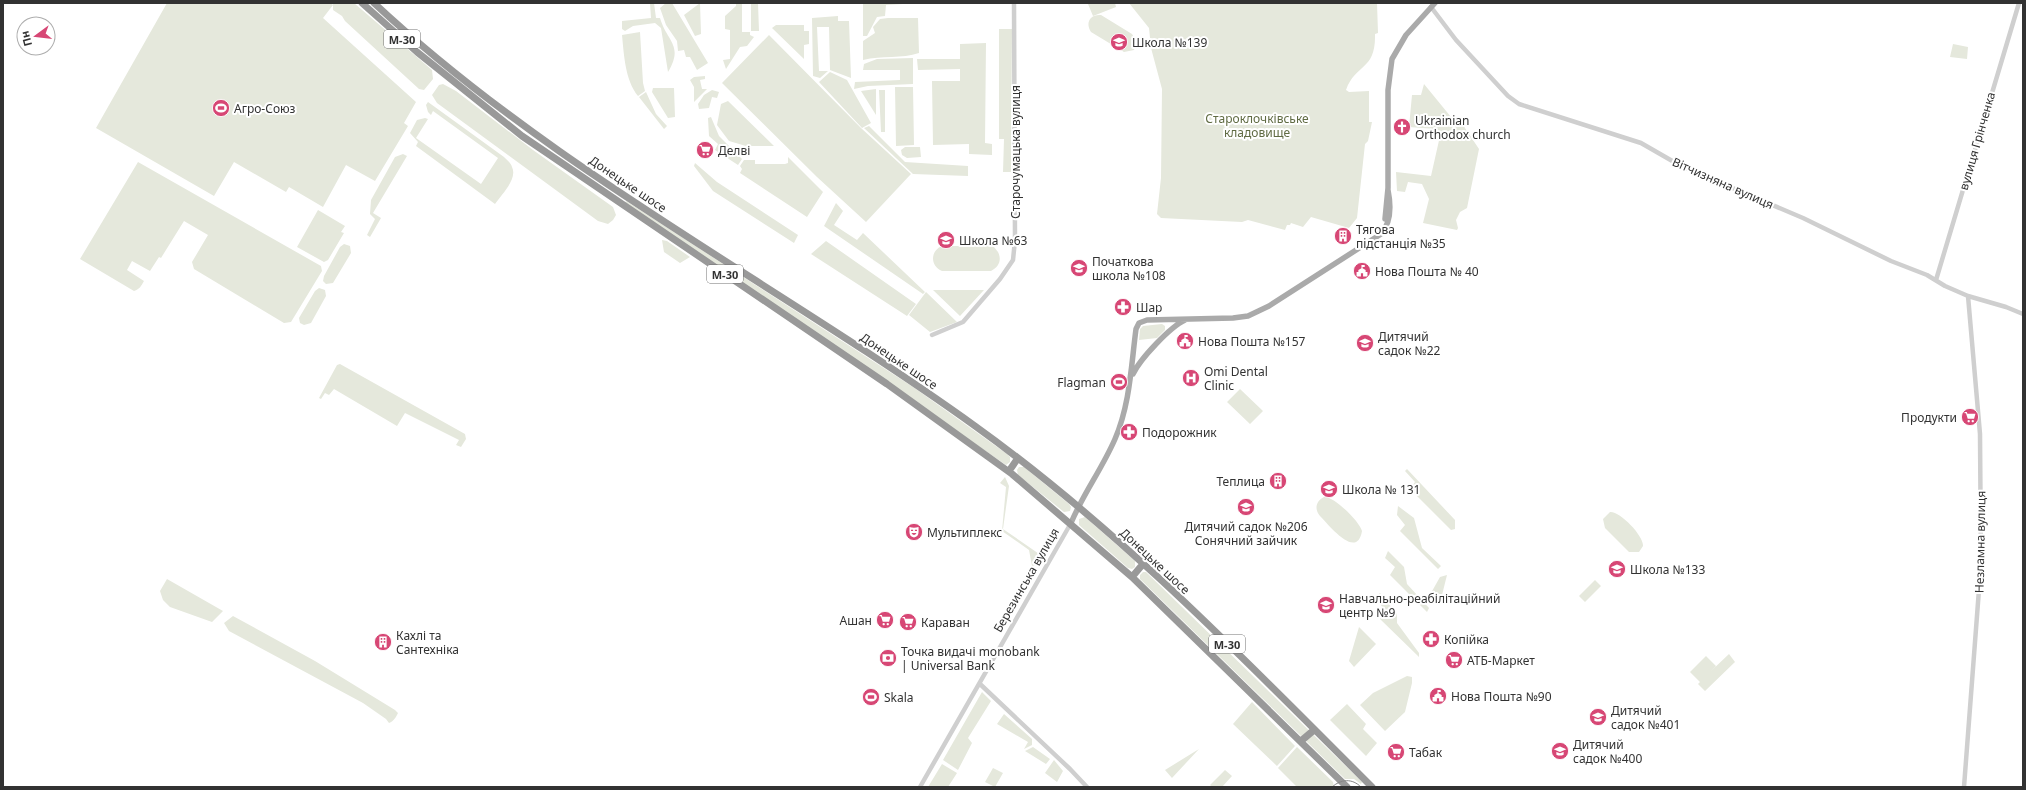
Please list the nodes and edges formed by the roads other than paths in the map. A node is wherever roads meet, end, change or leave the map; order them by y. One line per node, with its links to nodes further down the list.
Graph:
1 (362, 3): 17 (highway, Донецьке шосе / М-30)
2 (374, 3): 16 (highway, Донецьке шосе / М-30)
3 (1014, 3): 12 (street, Старочумацька вулиця)
4 (2019, 3): 6 (street, вулиця Грінченка)
5 (1433, 5): 6 (street, Вітчизняна вулиця); 9 (main road)
6 (1936, 280): 7 (street, Вітчизняна вулиця)
7 (1968, 296): 8 (street, Вітчизняна вулиця); 29 (street, Незламна вулиця)
8 (2023, 314)
9 (1188, 319): 10 (main road); 11 (main road, Березинська вулиця)
10 (1160, 320): 11 (main road); 13 (main road, Березинська вулиця)
11 (1167, 334): 14 (main road, Березинська вулиця)
12 (932, 335)
13 (1134, 351): 14 (main road); 15 (main road, Березинська вулиця)
14 (1148, 353): 15 (main road, Березинська вулиця)
15 (1132, 376): 18 (main road, Березинська вулиця)
16 (1018, 458): 17 (highway); 18 (highway, Донецьке шосе / М-30)
17 (1009, 471): 19 (highway, Донецьке шосе / М-30)
18 (1078, 506): 19 (main road, Березинська вулиця); 20 (highway, Донецьке шосе / М-30)
19 (1071, 524): 21 (highway, Донецьке шосе / М-30); 22 (street, Березинська вулиця)
20 (1143, 564): 21 (highway); 23 (highway, Донецьке шосе / М-30)
21 (1132, 577): 24 (highway, Донецьке шосе / М-30)
22 (980, 684): 26 (street, Березинська вулиця); 27 (street)
23 (1314, 730): 24 (highway); 28 (highway, Донецьке шосе / М-30)
24 (1301, 741): 25 (highway, Донецьке шосе / М-30)
25 (1345, 786)
26 (920, 787)
27 (1087, 787)
28 (1372, 787)
29 (1964, 787)

